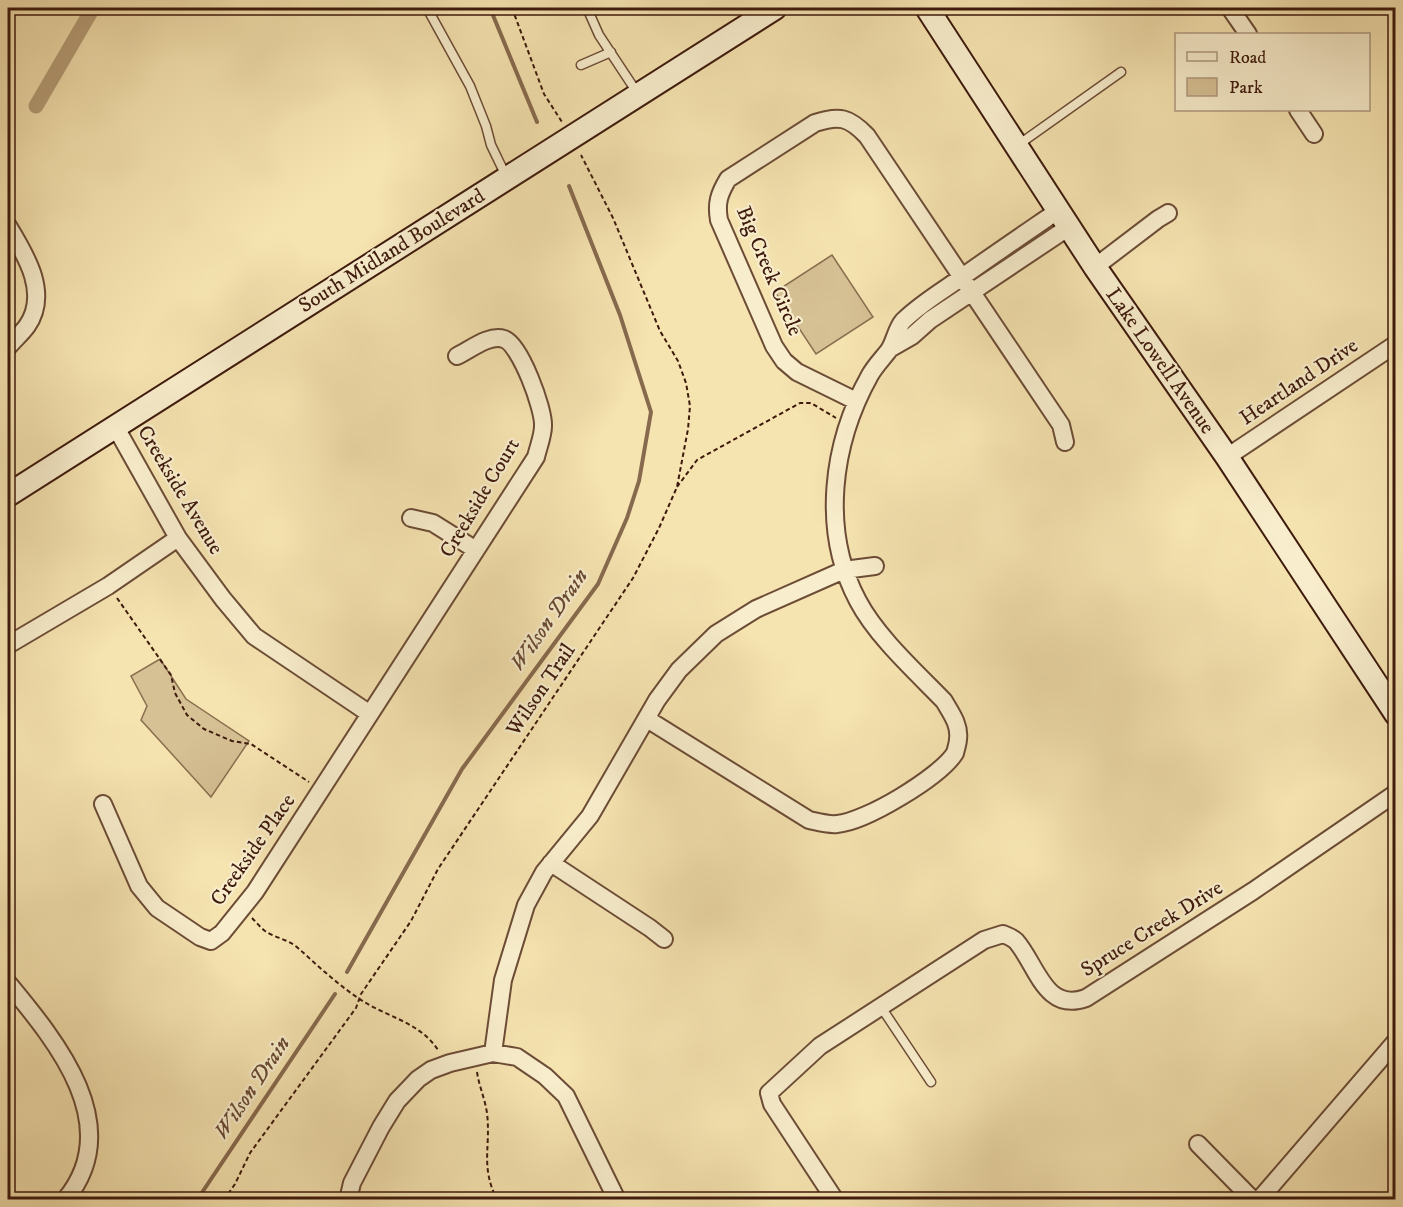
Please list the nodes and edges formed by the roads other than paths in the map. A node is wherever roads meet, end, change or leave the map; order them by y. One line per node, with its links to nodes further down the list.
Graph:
1 (427, 8): 14 (lane)
2 (587, 8): 7 (lane)
3 (775, 8): 10 (main road, South Midland Boulevard)
4 (1230, 8): 6 (street)
5 (937, 12): 13 (main road, Lake Lowell Avenue)
6 (1247, 33)
7 (611, 52): 8 (lane); 10 (lane)
8 (581, 65)
9 (1121, 72): 13 (lane)
10 (638, 94): 14 (main road, South Midland Boulevard)
11 (1299, 111): 12 (street)
12 (1314, 134)
13 (1018, 145): 16 (main road, Lake Lowell Avenue)
14 (507, 179): 26 (main road, South Midland Boulevard)
15 (1168, 213): 18 (street)
16 (1064, 219): 18 (main road, Lake Lowell Avenue); 19 (street); 20 (street)
17 (8, 225): 22 (street)
18 (1095, 267): 28 (main road, Lake Lowell Avenue)
19 (961, 278): 20 (street, Big Creek Circle); 23 (street); 25 (street, Big Creek Circle)
20 (971, 292): 23 (street); 27 (street, Big Creek Circle)
21 (1395, 344): 28 (street, Heartland Drive)
22 (8, 346)
23 (891, 348): 25 (street)
24 (457, 356): 32 (street, Creekside Court)
25 (856, 401): 34 (street)
26 (115, 426): 29 (main road, South Midland Boulevard); 31 (street, Creekside Avenue)
27 (1065, 442)
28 (1227, 457): 38 (main road, Lake Lowell Avenue)
29 (8, 495)
30 (411, 518): 32 (street)
31 (178, 538): 35 (street); 37 (street, Creekside Avenue)
32 (476, 550): 36 (street, Creekside Court)
33 (875, 566): 34 (street)
34 (844, 570): 39 (street); 39 (street)
35 (8, 645)
36 (407, 656): 37 (street, Creekside Place)
37 (370, 714): 41 (street, Creekside Place)
38 (1395, 714)
39 (647, 719): 42 (street)
40 (1395, 793): 45 (street, Spruce Creek Drive)
41 (103, 804)
42 (551, 863): 43 (street); 47 (street)
43 (664, 939)
44 (8, 983): 50 (street)
45 (881, 1007): 48 (lane); 53 (street, Spruce Creek Drive)
46 (1395, 1041): 55 (street)
47 (493, 1053): 51 (street); 52 (street)
48 (931, 1082)
49 (1198, 1144): 54 (street)
50 (65, 1200)
51 (348, 1200)
52 (617, 1200)
53 (835, 1200)
54 (1252, 1200)
55 (1259, 1200)

